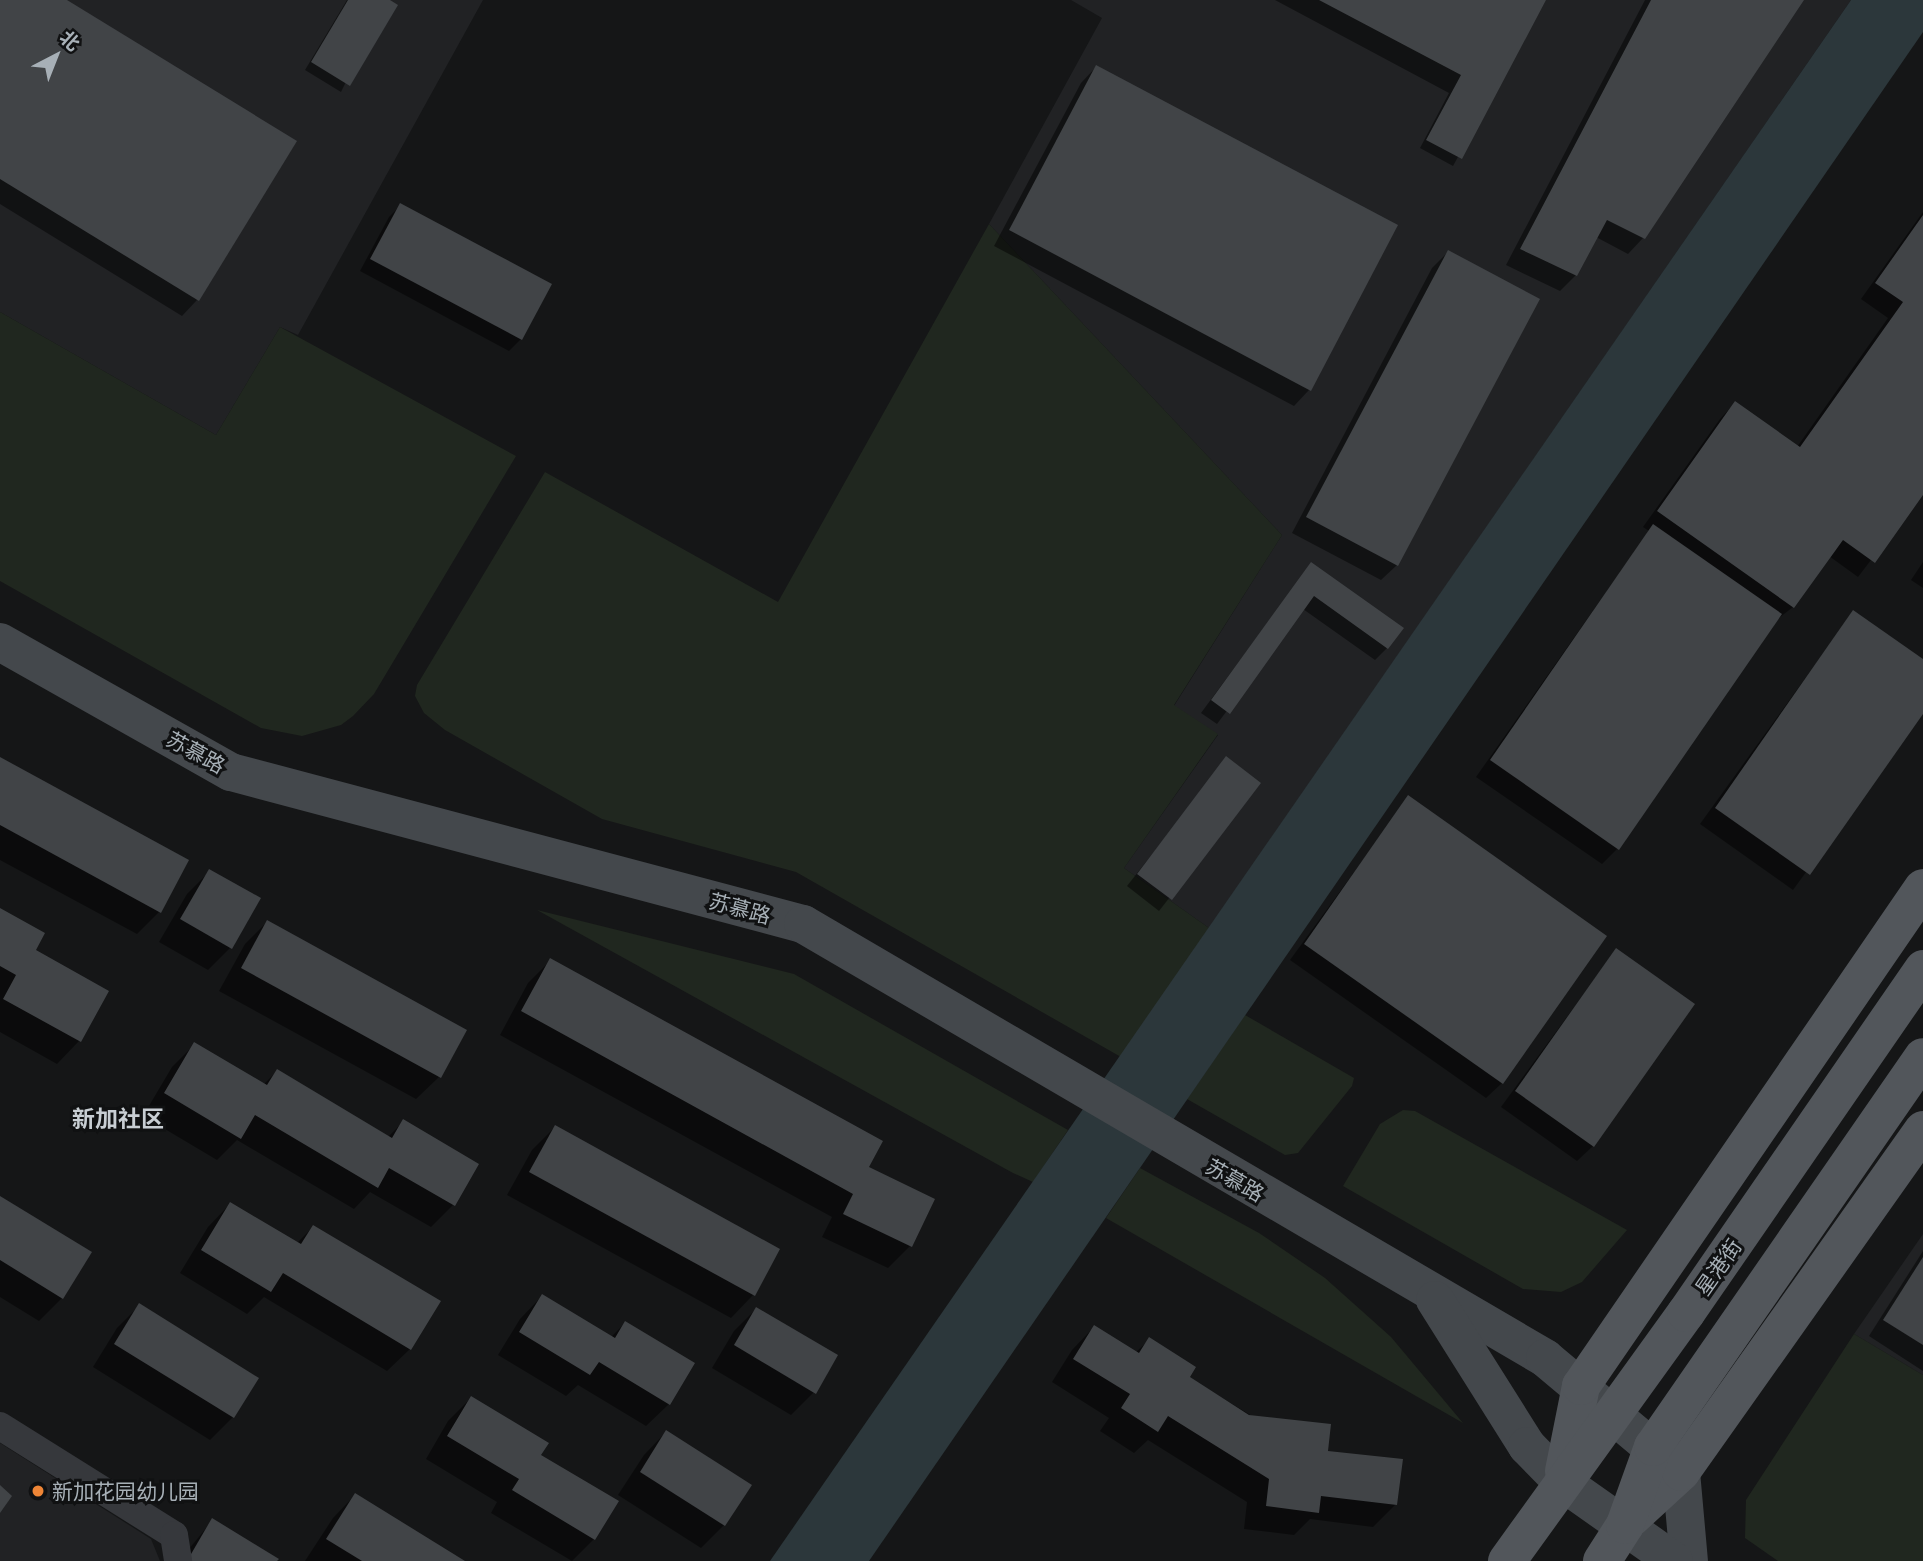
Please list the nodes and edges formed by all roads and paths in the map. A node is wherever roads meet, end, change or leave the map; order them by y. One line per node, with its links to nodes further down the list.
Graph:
1 (0, 642): 6 (main road, 苏慕路)
2 (1923, 888): 7 (main road)
3 (1923, 969): 8 (main road, 星港街)
4 (1923, 1057): 10 (main road)
5 (1923, 1130): 11 (main road)
6 (1430, 1292): 7 (main road, 苏慕路); 12 (main road, 苏慕路)
7 (1581, 1386): 8 (main road, 苏慕路); 12 (main road)
8 (1614, 1412): 10 (main road, 苏慕路); 12 (main road, 星港街)
9 (0, 1426): 14 (street)
10 (1653, 1447): 11 (main road, 苏慕路); 13 (main road)
11 (1681, 1472): 13 (main road); 18 (main road)
12 (1562, 1482): 13 (main road, 苏慕路); 15 (main road, 星港街)
13 (1625, 1525): 16 (main road); 17 (main road, 苏慕路)
14 (178, 1561)
15 (1507, 1561)
16 (1602, 1561)
17 (1674, 1561)
18 (1689, 1561)

